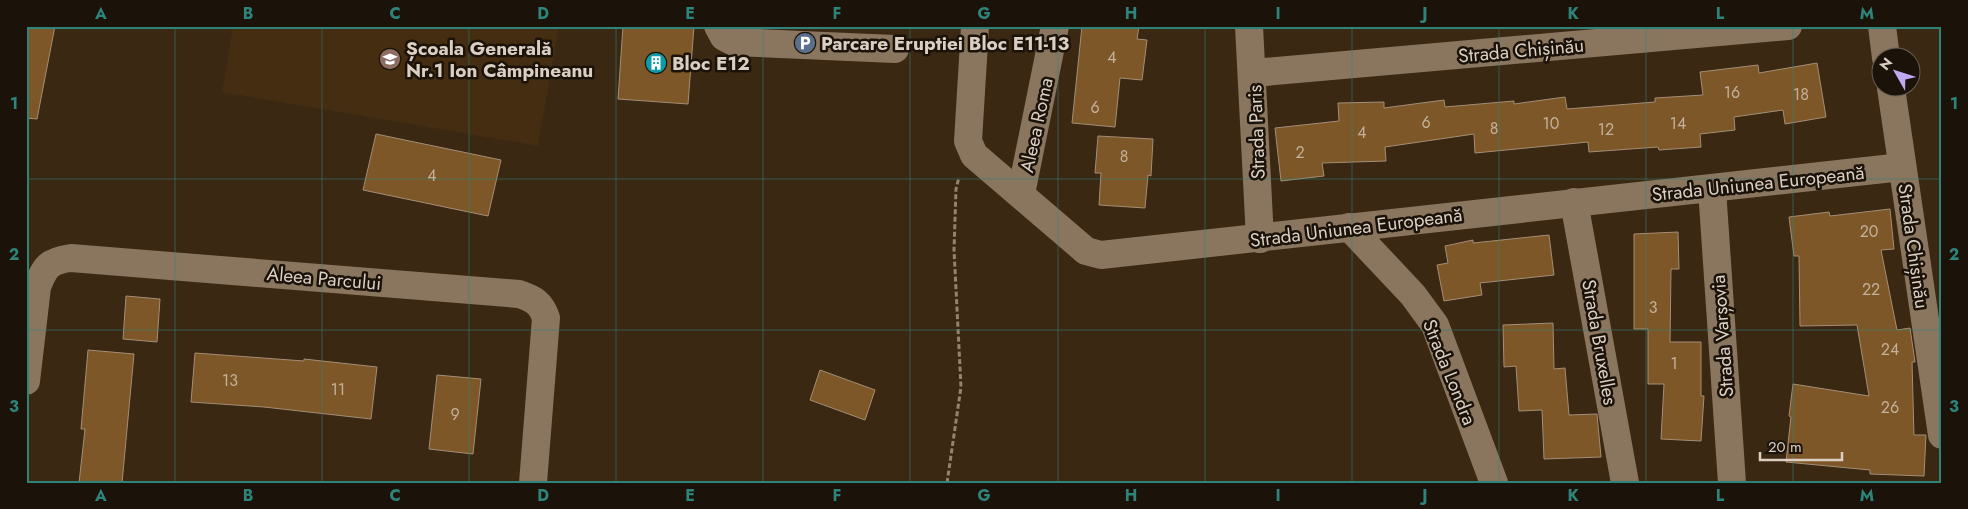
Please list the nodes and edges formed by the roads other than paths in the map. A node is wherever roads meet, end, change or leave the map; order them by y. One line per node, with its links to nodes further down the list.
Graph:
1 (718, 26): 8 (street)
2 (975, 26): 13 (street, Strada Uniunea Europeană)
3 (1055, 26): 13 (street, Aleea Roma)
4 (1249, 26): 9 (street, Strada Paris)
5 (1788, 26): 9 (street, Strada Chișinău)
6 (1882, 26): 7 (street)
7 (1885, 48)
8 (895, 49)
9 (1253, 73): 16 (street, Strada Paris)
10 (1892, 98): 11 (street, Strada Chișinău)
11 (1902, 167): 12 (street, Strada Uniunea Europeană); 18 (street, Strada Chișinău)
12 (1712, 189): 14 (street, Strada Uniunea Europeană); 22 (street, Strada Varșovia)
13 (1021, 194): 16 (street, Strada Uniunea Europeană)
14 (1574, 202): 15 (street, Strada Uniunea Europeană); 21 (street, Strada Bruxelles)
15 (1349, 228): 16 (street, Strada Uniunea Europeană); 20 (street, Strada Londra)
16 (1260, 239)
17 (26, 382): 19 (street, Aleea Parcului)
18 (1942, 435)
19 (533, 483)
20 (1494, 483)
21 (1626, 483)
22 (1732, 483)

